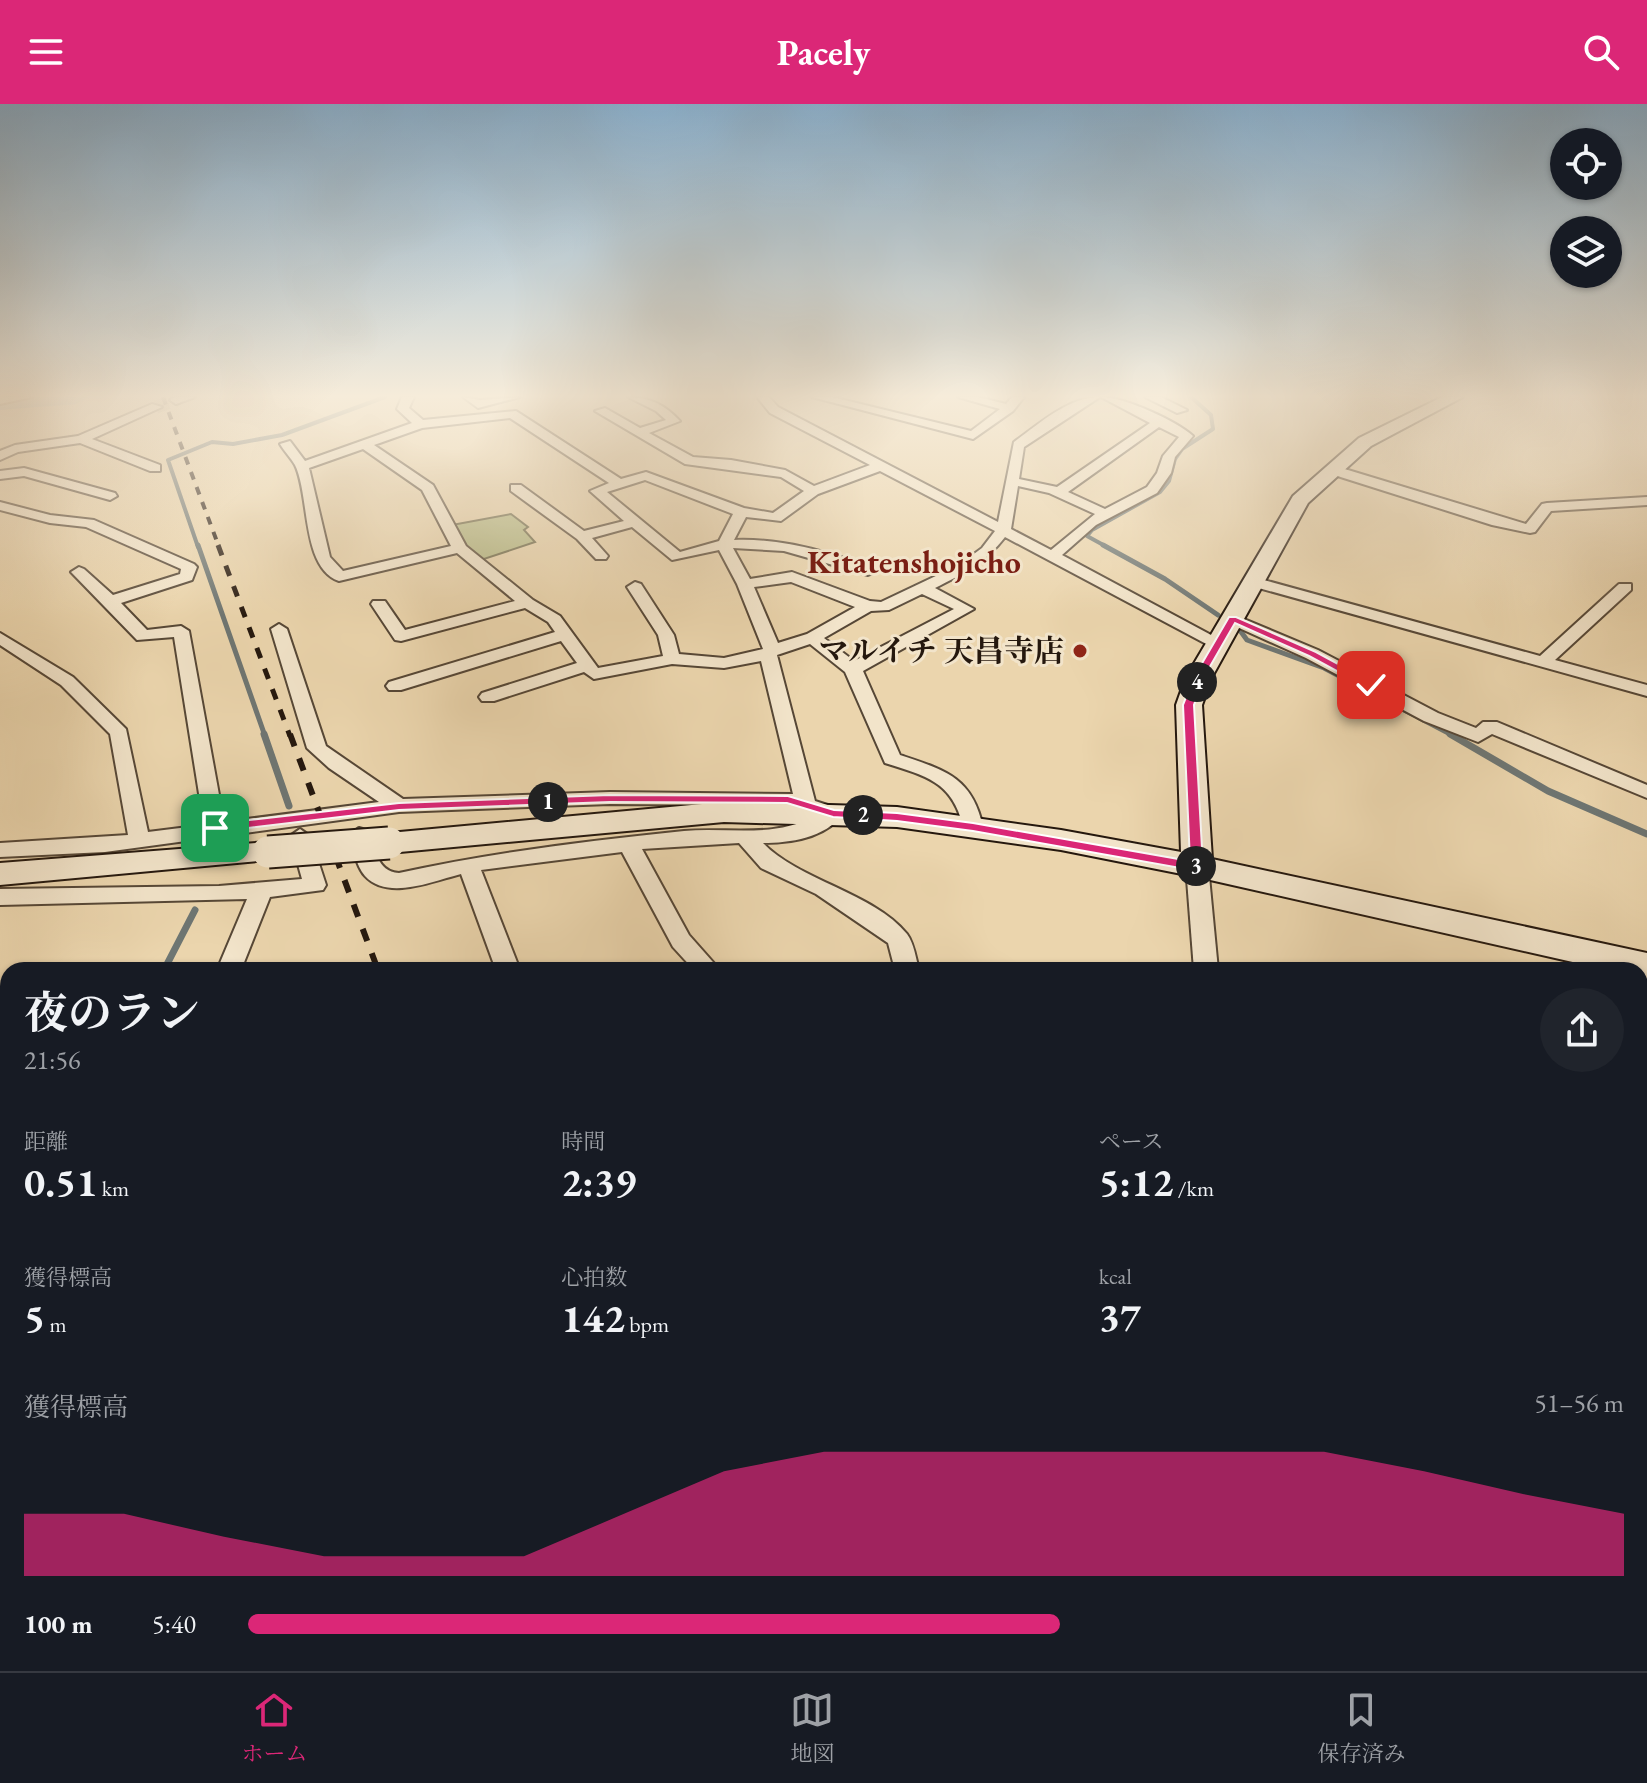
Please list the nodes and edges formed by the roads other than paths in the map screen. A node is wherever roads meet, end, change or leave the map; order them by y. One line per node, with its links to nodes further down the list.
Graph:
1 (303, 470): 26 (street)
2 (402, 470): 26 (street)
3 (598, 470): 13 (street)
4 (764, 470): 15 (street)
5 (869, 470): 15 (street)
6 (888, 470): 23 (street)
7 (1014, 470): 12 (street)
8 (1089, 470): 16 (street)
9 (1165, 470): 21 (street)
10 (1333, 470): 18 (street); 31 (street)
11 (0, 475): 17 (street)
12 (1012, 481): 16 (street); 23 (street)
13 (619, 484): 20 (street); 22 (street)
14 (516, 488): 24 (street)
15 (813, 491): 20 (street)
16 (1058, 492): 21 (street)
17 (110, 496)
18 (1647, 501)
19 (0, 506): 36 (street)
20 (741, 512): 25 (street)
21 (1105, 514): 28 (street)
22 (636, 522): 24 (street); 25 (street)
23 (1004, 529): 28 (street); 34 (street)
24 (582, 536): 27 (street)
25 (724, 545): 29 (street); 32 (street)
26 (460, 548): 37 (street)
27 (601, 556)
28 (1053, 556): 41 (street)
29 (868, 570)
30 (79, 572): 36 (street)
31 (1253, 582): 41 (street); 47 (street)
32 (745, 584): 39 (street); 45 (street)
33 (635, 587): 46 (street)
34 (920, 587): 39 (street); 49 (street)
35 (1625, 587): 47 (street)
36 (110, 601): 59 (street)
37 (527, 603): 38 (street); 42 (street)
38 (379, 604)
39 (868, 606): 44 (street)
40 (279, 629): 54 (street)
41 (1225, 631): 53 (street); 65 (street)
42 (565, 634): 48 (street); 50 (street)
43 (0, 638): 61 (street)
44 (813, 638): 45 (street); 49 (street)
45 (770, 652): 46 (street); 55 (street)
46 (672, 659): 48 (street)
47 (1542, 663): 51 (street)
48 (588, 665): 52 (street)
49 (853, 669): 58 (street)
50 (395, 686)
51 (1647, 691)
52 (488, 697)
53 (1647, 792)
54 (399, 806): 55 (street); 56 (street)
55 (819, 808): 58 (street); 60 (street); 66 (street, bridge)
56 (350, 813): 57 (street); 64 (street)
57 (295, 820): 59 (street); 67 (street)
58 (973, 827): 65 (street)
59 (215, 828): 61 (street)
60 (744, 836): 62 (street); 72 (street)
61 (139, 839): 63 (street)
62 (630, 846): 64 (street); 71 (street)
63 (0, 850)
64 (468, 865): 70 (street)
65 (1197, 866): 73 (street); 74 (street)
66 (0, 874)
67 (262, 890): 68 (street); 69 (street)
68 (0, 897)
69 (232, 962)
70 (505, 962)
71 (701, 962)
72 (905, 962)
73 (1205, 962)
74 (1629, 962)

